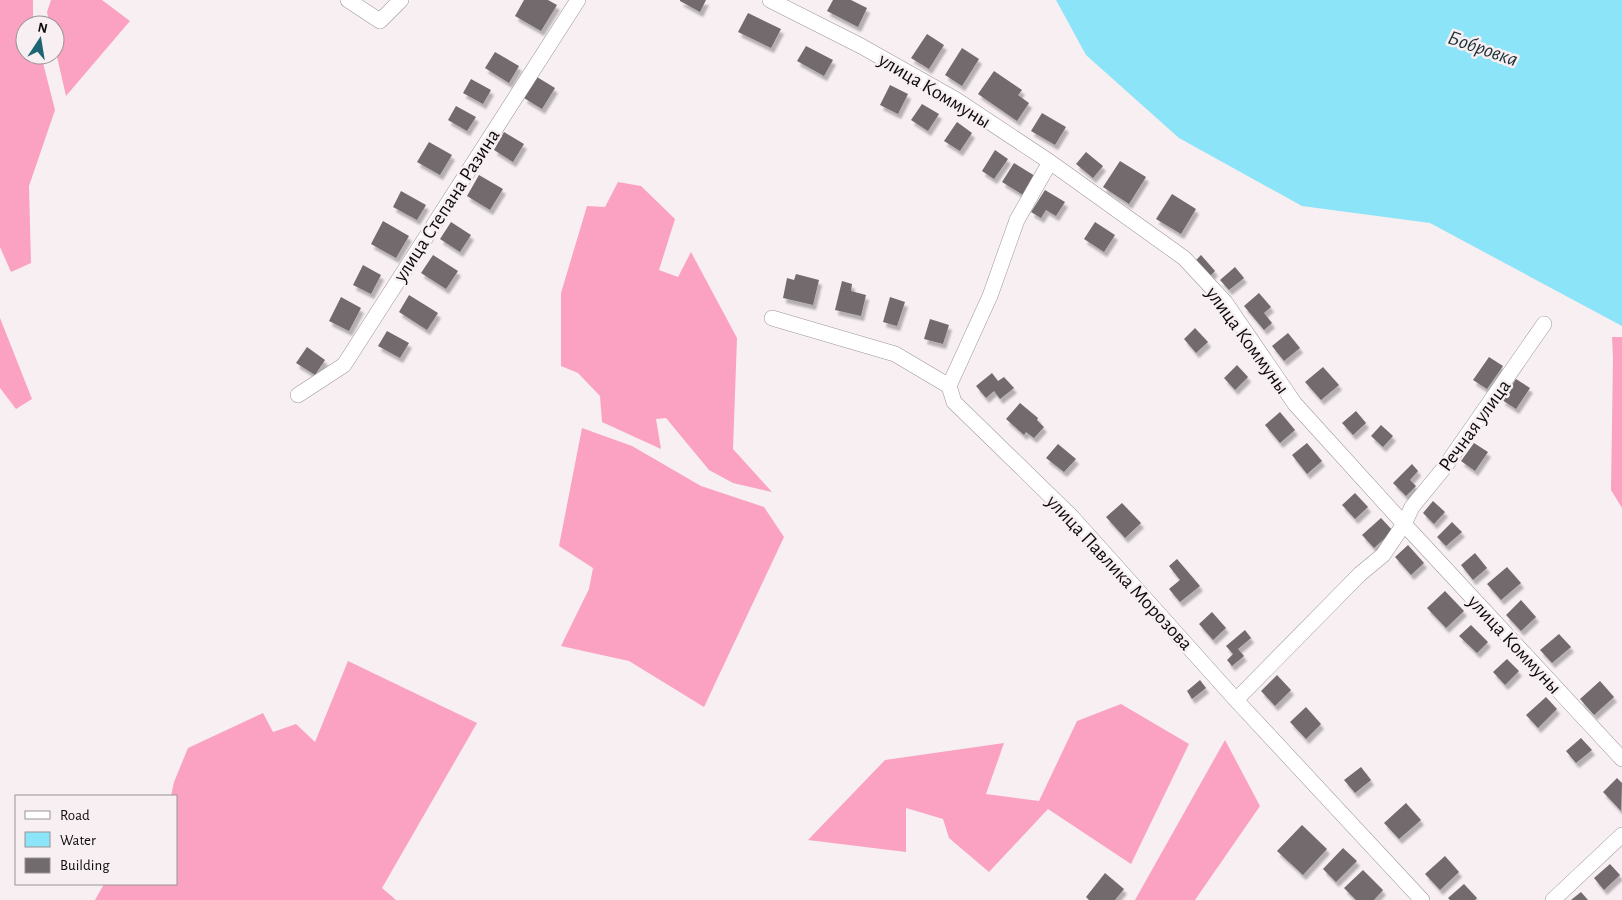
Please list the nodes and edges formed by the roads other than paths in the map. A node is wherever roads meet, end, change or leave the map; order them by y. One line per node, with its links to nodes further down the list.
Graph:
1 (348, 0): 2 (street)
2 (401, 0)
3 (578, 0): 9 (street, улица Степана Разина)
4 (770, 0): 5 (street, улица Коммуны)
5 (1050, 162): 8 (street); 10 (street, улица Коммуны)
6 (772, 318): 8 (street)
7 (1544, 324): 10 (street, Речная улица)
8 (949, 386): 11 (street, улица Павлика Морозова)
9 (298, 395)
10 (1404, 524): 11 (street, Речная улица); 12 (street, улица Коммуны)
11 (1236, 700): 14 (street, улица Павлика Морозова)
12 (1622, 759)
13 (1622, 835): 15 (street)
14 (1422, 900)
15 (1553, 900)

